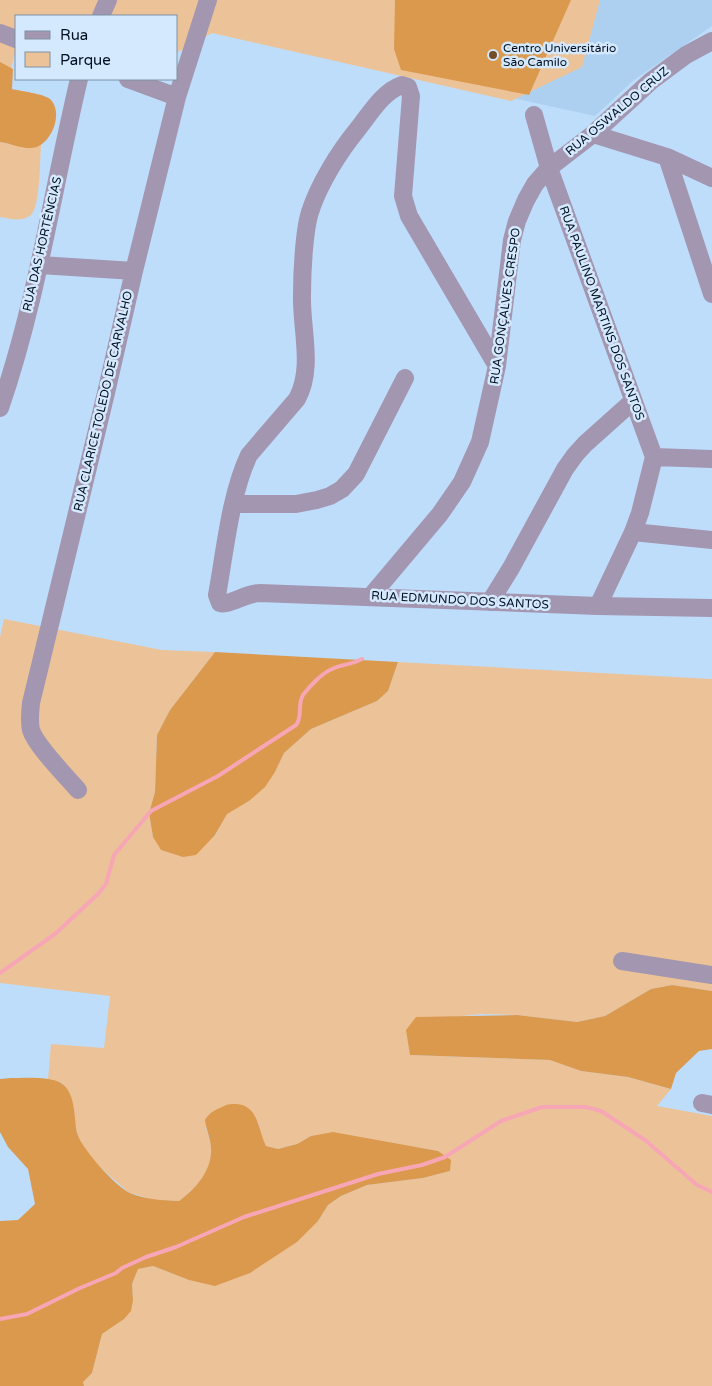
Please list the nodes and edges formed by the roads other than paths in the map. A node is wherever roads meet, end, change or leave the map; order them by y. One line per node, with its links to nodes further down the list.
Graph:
1 (108, 0): 3 (street)
2 (208, 0): 9 (street, RUA CLARICE TOLEDO DE CARVALHO)
3 (101, 15)
4 (0, 33): 5 (street)
5 (15, 39)
6 (712, 41): 11 (street, RUA OSWALDO CRUZ)
7 (79, 80): 15 (street, RUA DAS HORTÊNCIAS)
8 (131, 80): 9 (street)
9 (177, 97): 16 (street, RUA CLARICE TOLEDO DE CARVALHO)
10 (534, 115): 13 (street, RUA PAULINO MARTINS DOS SANTOS)
11 (593, 134): 12 (street); 13 (street, RUA OSWALDO CRUZ)
12 (667, 158): 14 (street); 17 (street)
13 (549, 168): 18 (street, RUA GONÇALVES CRESPO); 20 (street, RUA PAULINO MARTINS DOS SANTOS)
14 (712, 178)
15 (40, 265): 16 (street); 21 (street, RUA DAS HORTÊNCIAS)
16 (134, 272): 31 (street, RUA CLARICE TOLEDO DE CARVALHO)
17 (712, 294)
18 (498, 366): 24 (street); 27 (street, RUA GONÇALVES CRESPO)
19 (405, 378): 24 (street)
20 (633, 401): 22 (street, RUA PAULINO MARTINS DOS SANTOS); 28 (street)
21 (0, 408)
22 (654, 458): 23 (street); 25 (street)
23 (712, 459)
24 (234, 504): 27 (street, RUA EDMUNDO DOS SANTOS)
25 (633, 532): 26 (street); 29 (street)
26 (712, 540)
27 (371, 596): 28 (street, RUA EDMUNDO DOS SANTOS)
28 (490, 602): 29 (street, RUA EDMUNDO DOS SANTOS)
29 (598, 606): 30 (street, RUA EDMUNDO DOS SANTOS)
30 (712, 608)
31 (78, 790)
32 (622, 961): 33 (street)
33 (712, 975)

